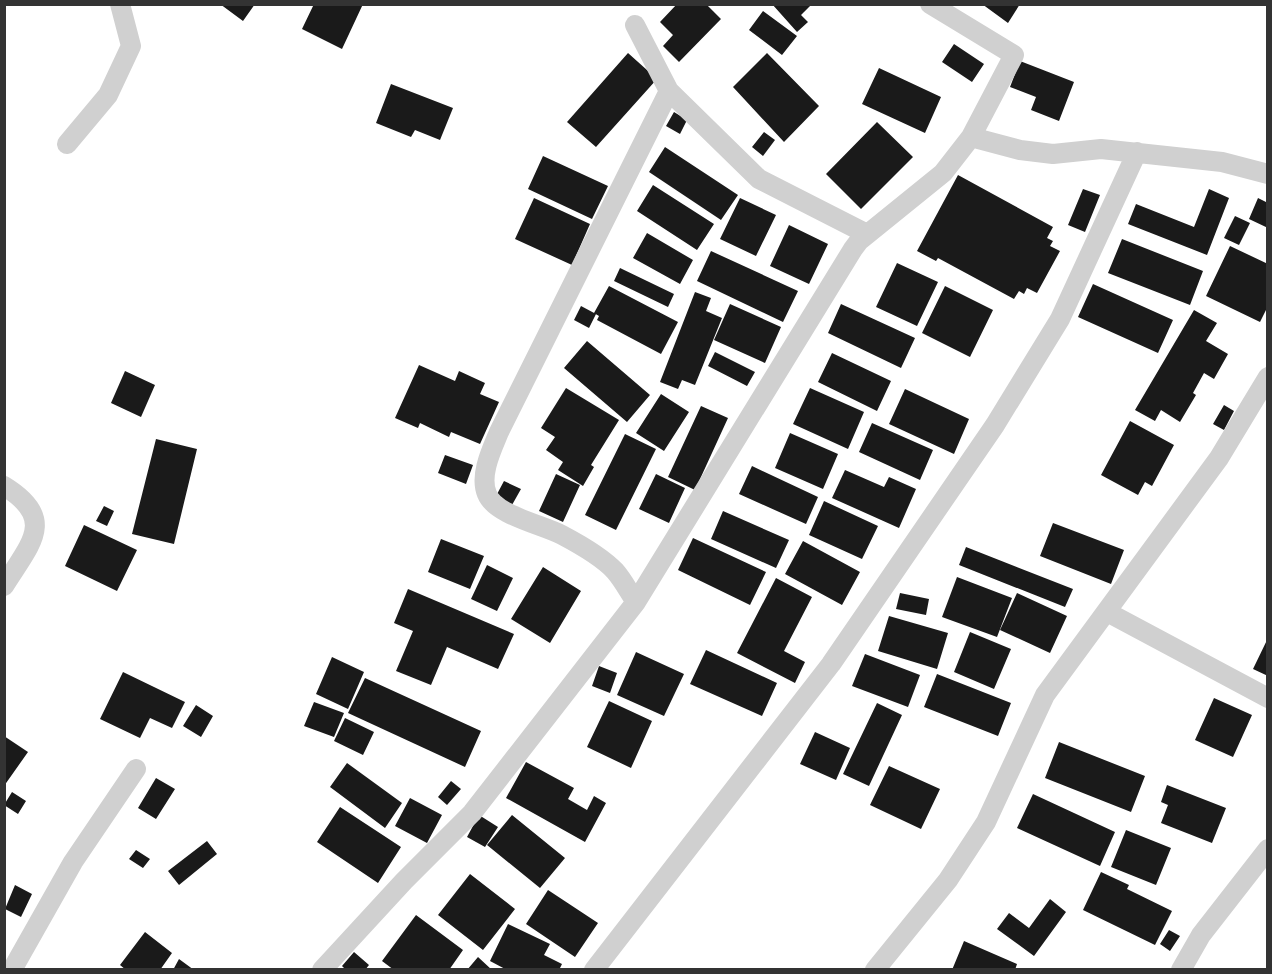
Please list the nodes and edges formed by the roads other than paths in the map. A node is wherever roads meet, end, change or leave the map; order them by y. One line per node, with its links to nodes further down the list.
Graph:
1 (120, 4): 6 (street)
2 (930, 4): 5 (street)
3 (635, 24): 4 (street)
4 (669, 91): 9 (street); 13 (street)
5 (971, 137): 7 (street); 9 (street)
6 (67, 144)
7 (1137, 152): 8 (street); 20 (street)
8 (1268, 174)
9 (867, 234): 13 (street)
10 (1268, 377): 14 (street)
11 (4, 486): 12 (street)
12 (4, 586)
13 (636, 602): 19 (street)
14 (1107, 612): 15 (street); 21 (street)
15 (1268, 698)
16 (136, 769): 18 (street)
17 (1268, 849): 22 (street)
18 (12, 969)
19 (322, 969)
20 (594, 969)
21 (875, 969)
22 (1181, 969)

